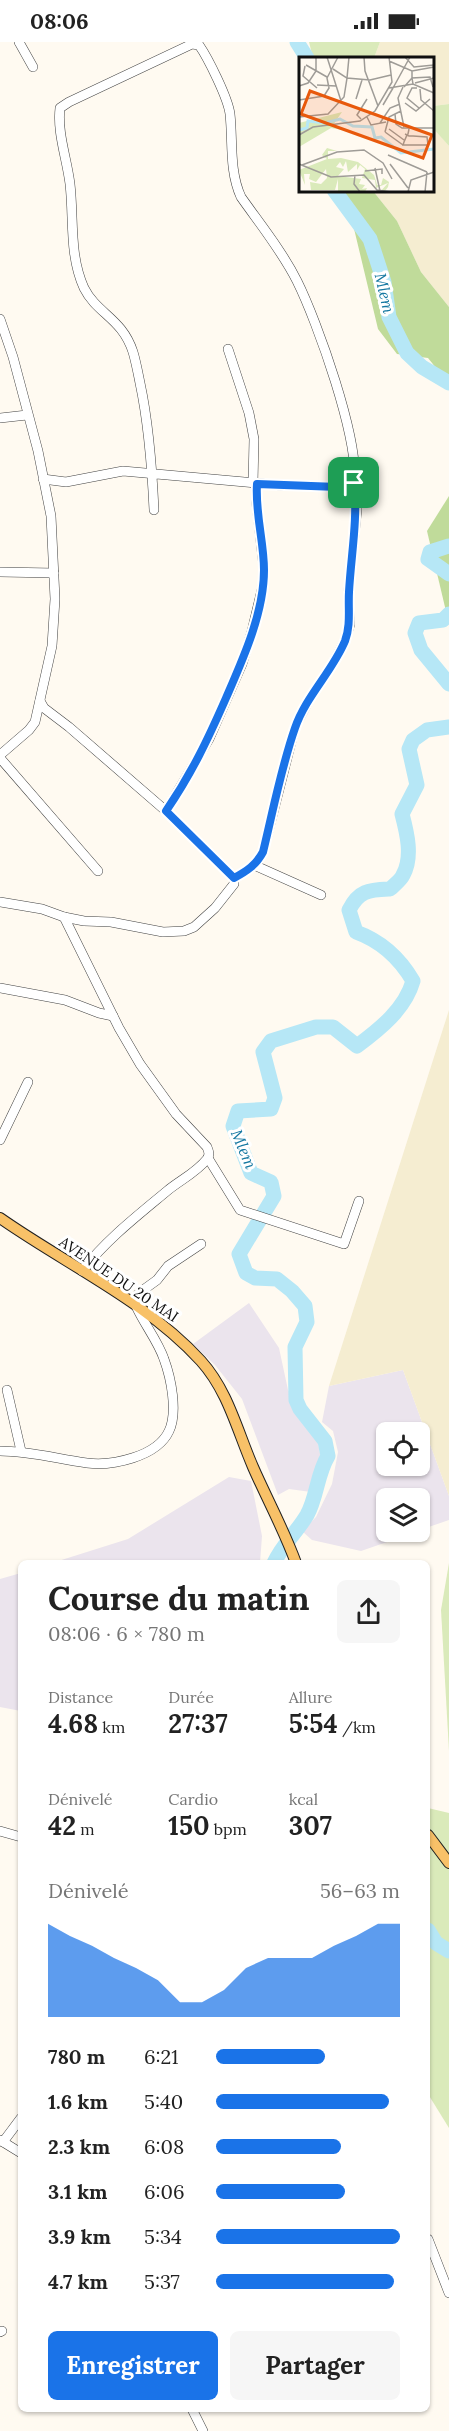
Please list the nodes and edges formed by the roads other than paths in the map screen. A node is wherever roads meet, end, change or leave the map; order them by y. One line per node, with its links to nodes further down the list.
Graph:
1 (19, 42): 2 (street)
2 (33, 67)
3 (0, 319): 5 (street)
4 (228, 349): 9 (street)
5 (27, 415): 6 (street); 8 (street)
6 (0, 417)
7 (153, 475): 8 (street); 9 (street); 10 (street); 11 (street)
8 (43, 478): 13 (street)
9 (255, 483): 10 (street); 16 (street)
10 (354, 483): 17 (street)
11 (154, 510)
12 (0, 572): 13 (street)
13 (54, 573): 14 (street)
14 (40, 701): 15 (street); 16 (street)
15 (0, 756): 18 (street)
16 (166, 811): 19 (street)
17 (254, 865): 19 (street); 20 (street)
18 (98, 871)
19 (234, 878): 22 (street)
20 (321, 895)
21 (0, 902): 22 (street)
22 (64, 917): 24 (street)
23 (0, 988): 24 (street)
24 (113, 1016): 27 (street)
25 (28, 1082): 26 (street)
26 (0, 1140)
27 (208, 1158): 28 (street); 31 (street)
28 (359, 1202)
29 (0, 1218): 31 (main road, AVENUE DU 20 MAI)
30 (201, 1244): 32 (street)
31 (82, 1271): 32 (main road, AVENUE DU 20 MAI)
32 (134, 1304): 35 (street); 36 (main road, AVENUE DU 20 MAI)
33 (7, 1390): 35 (street)
34 (0, 1451): 35 (street)
35 (21, 1451)
36 (295, 1560)
37 (0, 1831): 38 (street)
38 (18, 1837)
39 (430, 1838): 40 (main road)
40 (449, 1863)
41 (18, 2122): 42 (street)
42 (2, 2141): 43 (street)
43 (18, 2151)
44 (430, 2244): 45 (street)
45 (449, 2293)
46 (194, 2412): 47 (street)
47 (203, 2431)

